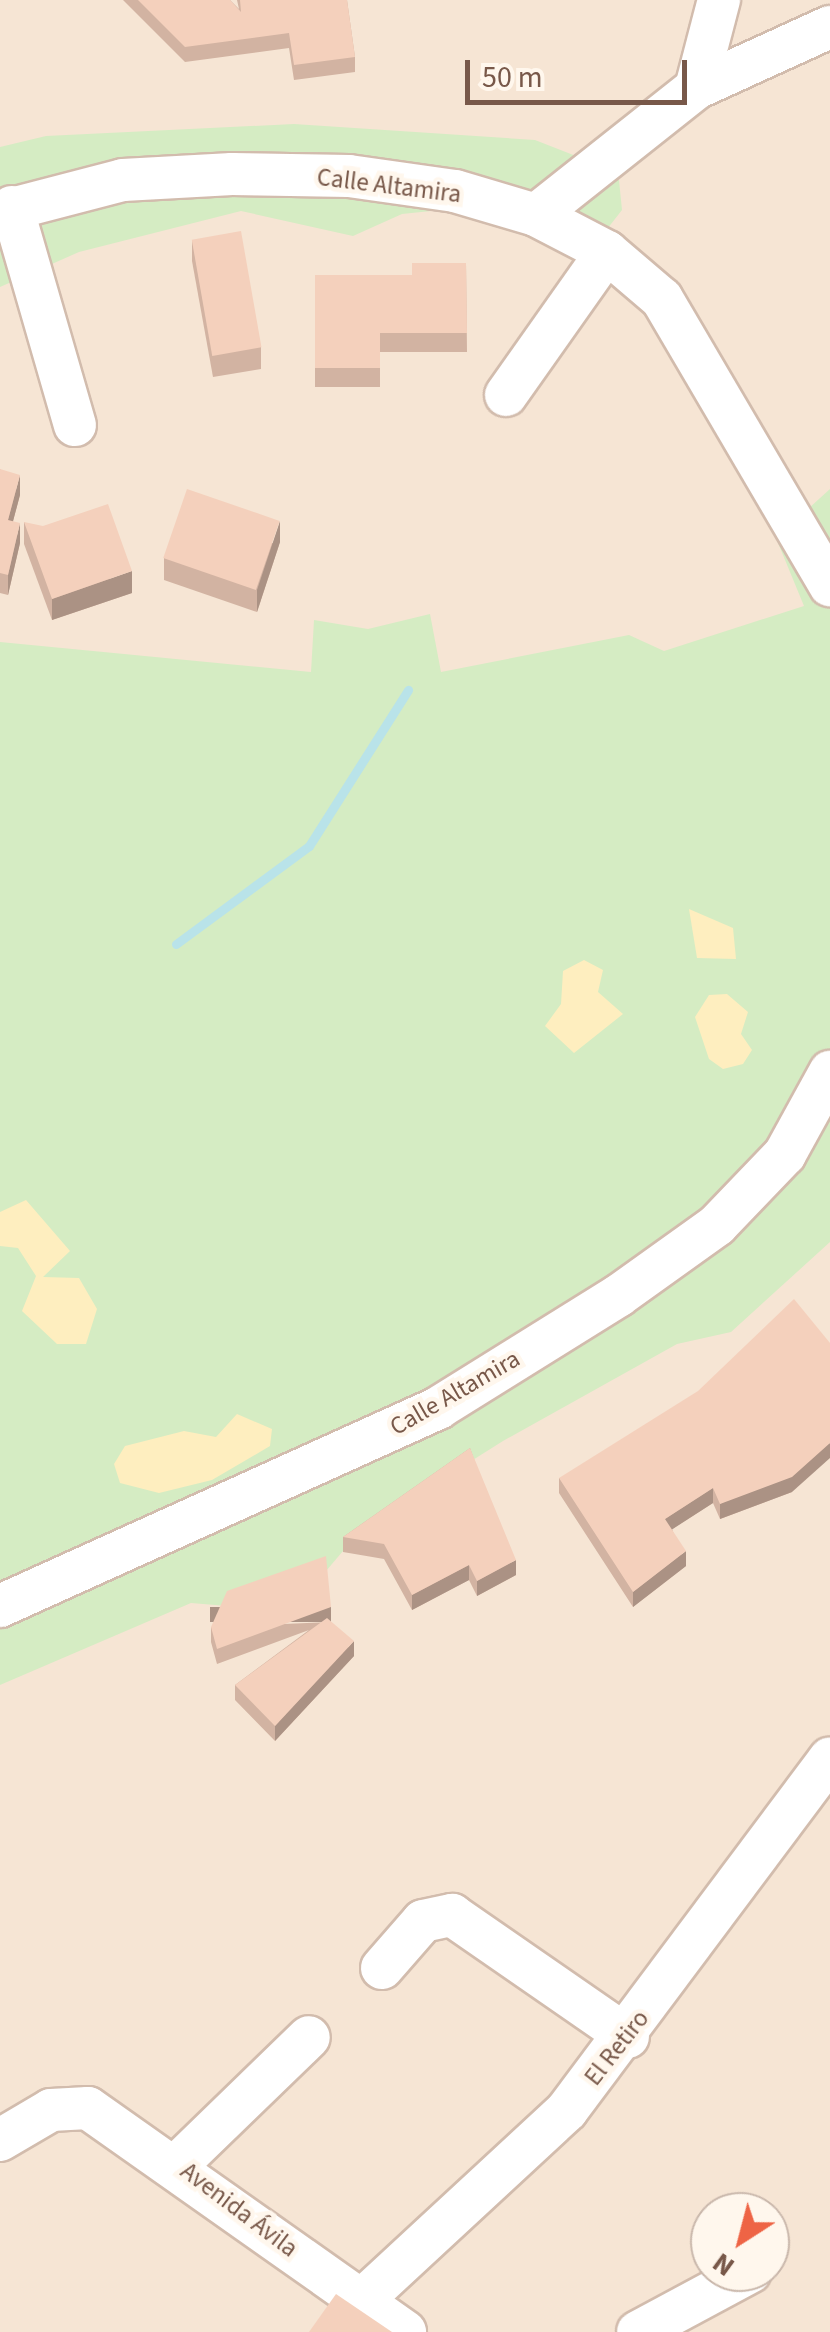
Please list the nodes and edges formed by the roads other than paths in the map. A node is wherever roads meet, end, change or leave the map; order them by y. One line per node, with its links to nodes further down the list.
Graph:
1 (719, 0): 5 (street)
2 (820, 0): 3 (street)
3 (830, 4)
4 (830, 27): 5 (street)
5 (696, 88): 7 (street)
6 (6, 209): 7 (street, Calle Altamira); 10 (street)
7 (536, 215): 8 (street, Calle Altamira)
8 (607, 252): 9 (street); 11 (street, Calle Altamira)
9 (506, 396)
10 (75, 425)
11 (830, 585)
12 (830, 1072): 13 (street, Calle Altamira)
13 (0, 1606)
14 (830, 1758): 17 (street, El Retiro)
15 (382, 1968): 17 (street)
16 (309, 2037): 19 (street)
17 (628, 2037): 21 (street, El Retiro)
18 (0, 2140): 19 (street, Avenida Ávila)
19 (178, 2164): 21 (street, Avenida Ávila)
20 (712, 2292): 23 (street)
21 (361, 2301): 22 (street, Avenida Ávila)
22 (405, 2332)
23 (638, 2332)

